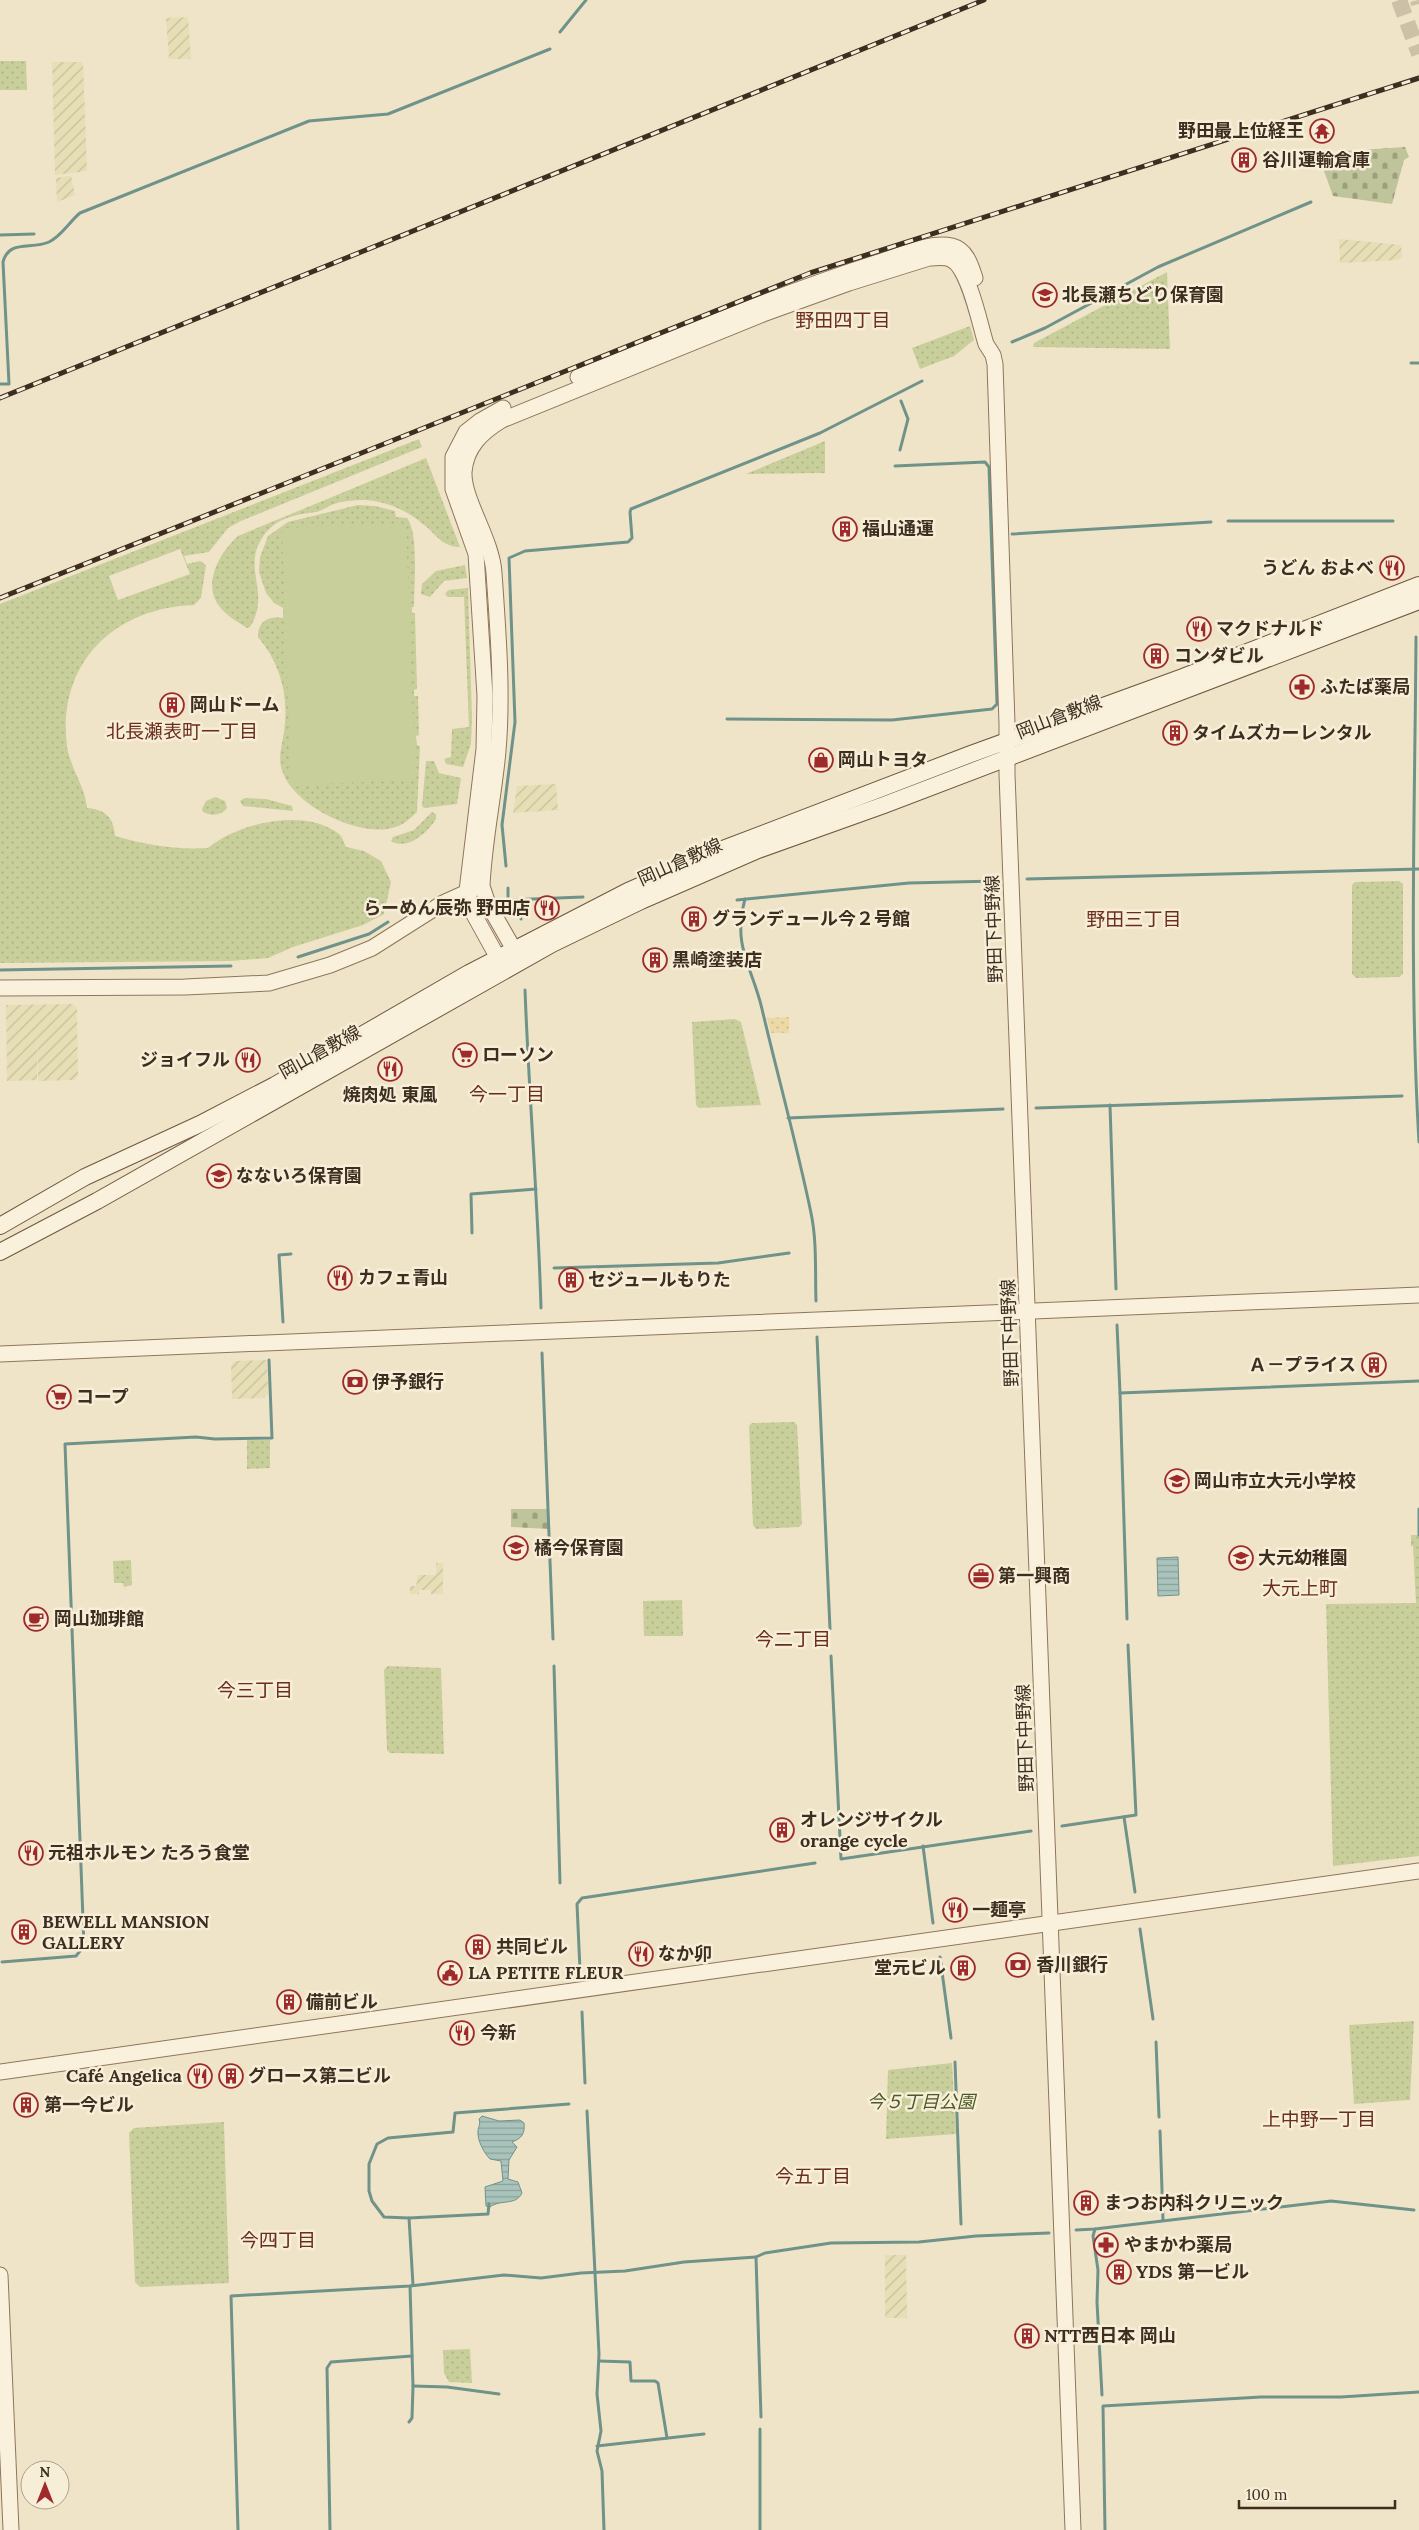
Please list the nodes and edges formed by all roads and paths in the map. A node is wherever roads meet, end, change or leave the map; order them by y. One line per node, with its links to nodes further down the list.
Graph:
1 (993, 354): 4 (street, 野田下中野線); 6 (street); 7 (street, 野田下中野線)
2 (1419, 585): 4 (main road, 岡山倉敷線)
3 (1419, 601): 5 (main road, 岡山倉敷線)
4 (1007, 741): 5 (street, 野田下中野線); 8 (main road, 岡山倉敷線)
5 (1007, 758): 8 (main road, 岡山倉敷線); 14 (street, 野田下中野線)
6 (482, 886): 7 (street); 8 (street)
7 (467, 891): 9 (street); 10 (street)
8 (518, 956): 9 (main road, 岡山倉敷線); 12 (main road, 岡山倉敷線)
9 (498, 958): 11 (main road, 岡山倉敷線)
10 (0, 988)
11 (0, 1226)
12 (0, 1252)
13 (1419, 1295): 14 (street)
14 (1027, 1310): 15 (street); 17 (street, 野田下中野線)
15 (0, 1354)
16 (1419, 1871): 17 (street)
17 (1051, 1924): 18 (street); 21 (street, 野田下中野線)
18 (0, 2072)
19 (0, 2282): 20 (street)
20 (11, 2530)
21 (1073, 2530)

